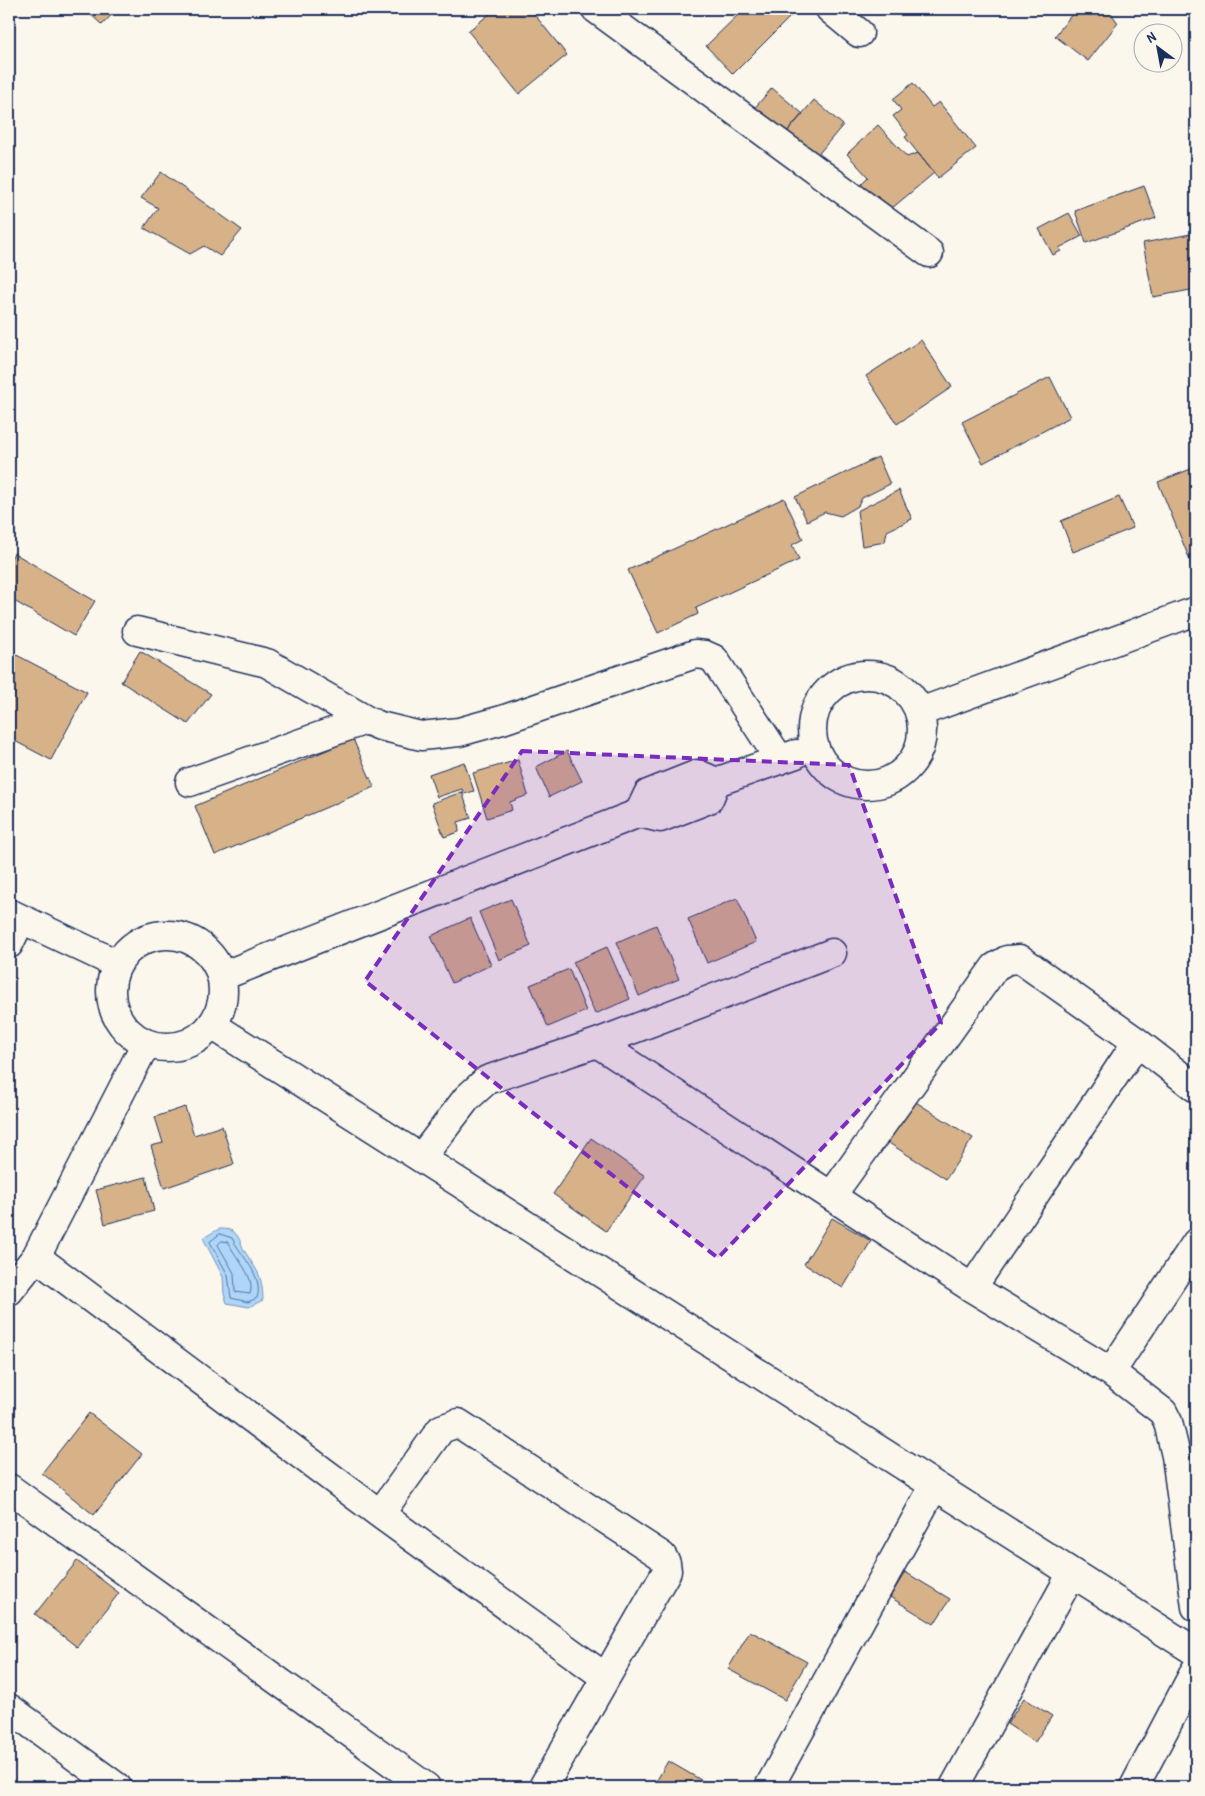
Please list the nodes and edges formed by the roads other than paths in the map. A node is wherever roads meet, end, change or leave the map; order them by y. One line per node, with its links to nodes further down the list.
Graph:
1 (596, 9): 4 (street)
2 (830, 9): 3 (street)
3 (859, 33)
4 (929, 253)
5 (1196, 611): 7 (street)
6 (137, 631): 8 (street)
7 (920, 712): 9 (street); 9 (street)
8 (366, 720): 10 (street); 11 (street)
9 (814, 748): 10 (street)
10 (780, 760): 16 (street)
11 (190, 782)
12 (15, 916): 13 (street); 15 (street)
13 (9, 944)
14 (832, 954): 20 (street)
15 (117, 964): 16 (street); 19 (street)
16 (222, 976): 17 (street)
17 (212, 1025): 19 (street); 22 (street)
18 (1137, 1042): 21 (street); 23 (street); 26 (street)
19 (146, 1043): 25 (street)
20 (597, 1043): 22 (street); 23 (street)
21 (1196, 1088)
22 (421, 1158): 30 (street)
23 (832, 1195): 26 (street)
24 (1196, 1243): 28 (street)
25 (36, 1257): 27 (street); 32 (street)
26 (972, 1288): 28 (street)
27 (9, 1291)
28 (1111, 1372): 29 (street)
29 (1186, 1455): 34 (street)
30 (934, 1486): 33 (street); 42 (street)
31 (9, 1488): 40 (street)
32 (380, 1514): 37 (street); 37 (street)
33 (1072, 1573): 35 (street); 43 (street)
34 (1196, 1606)
35 (1196, 1652)
36 (1196, 1669): 44 (street)
37 (605, 1677): 41 (street)
38 (9, 1708): 39 (street)
39 (117, 1787)
40 (426, 1787)
41 (543, 1787)
42 (769, 1787)
43 (954, 1787)
44 (1134, 1787)

